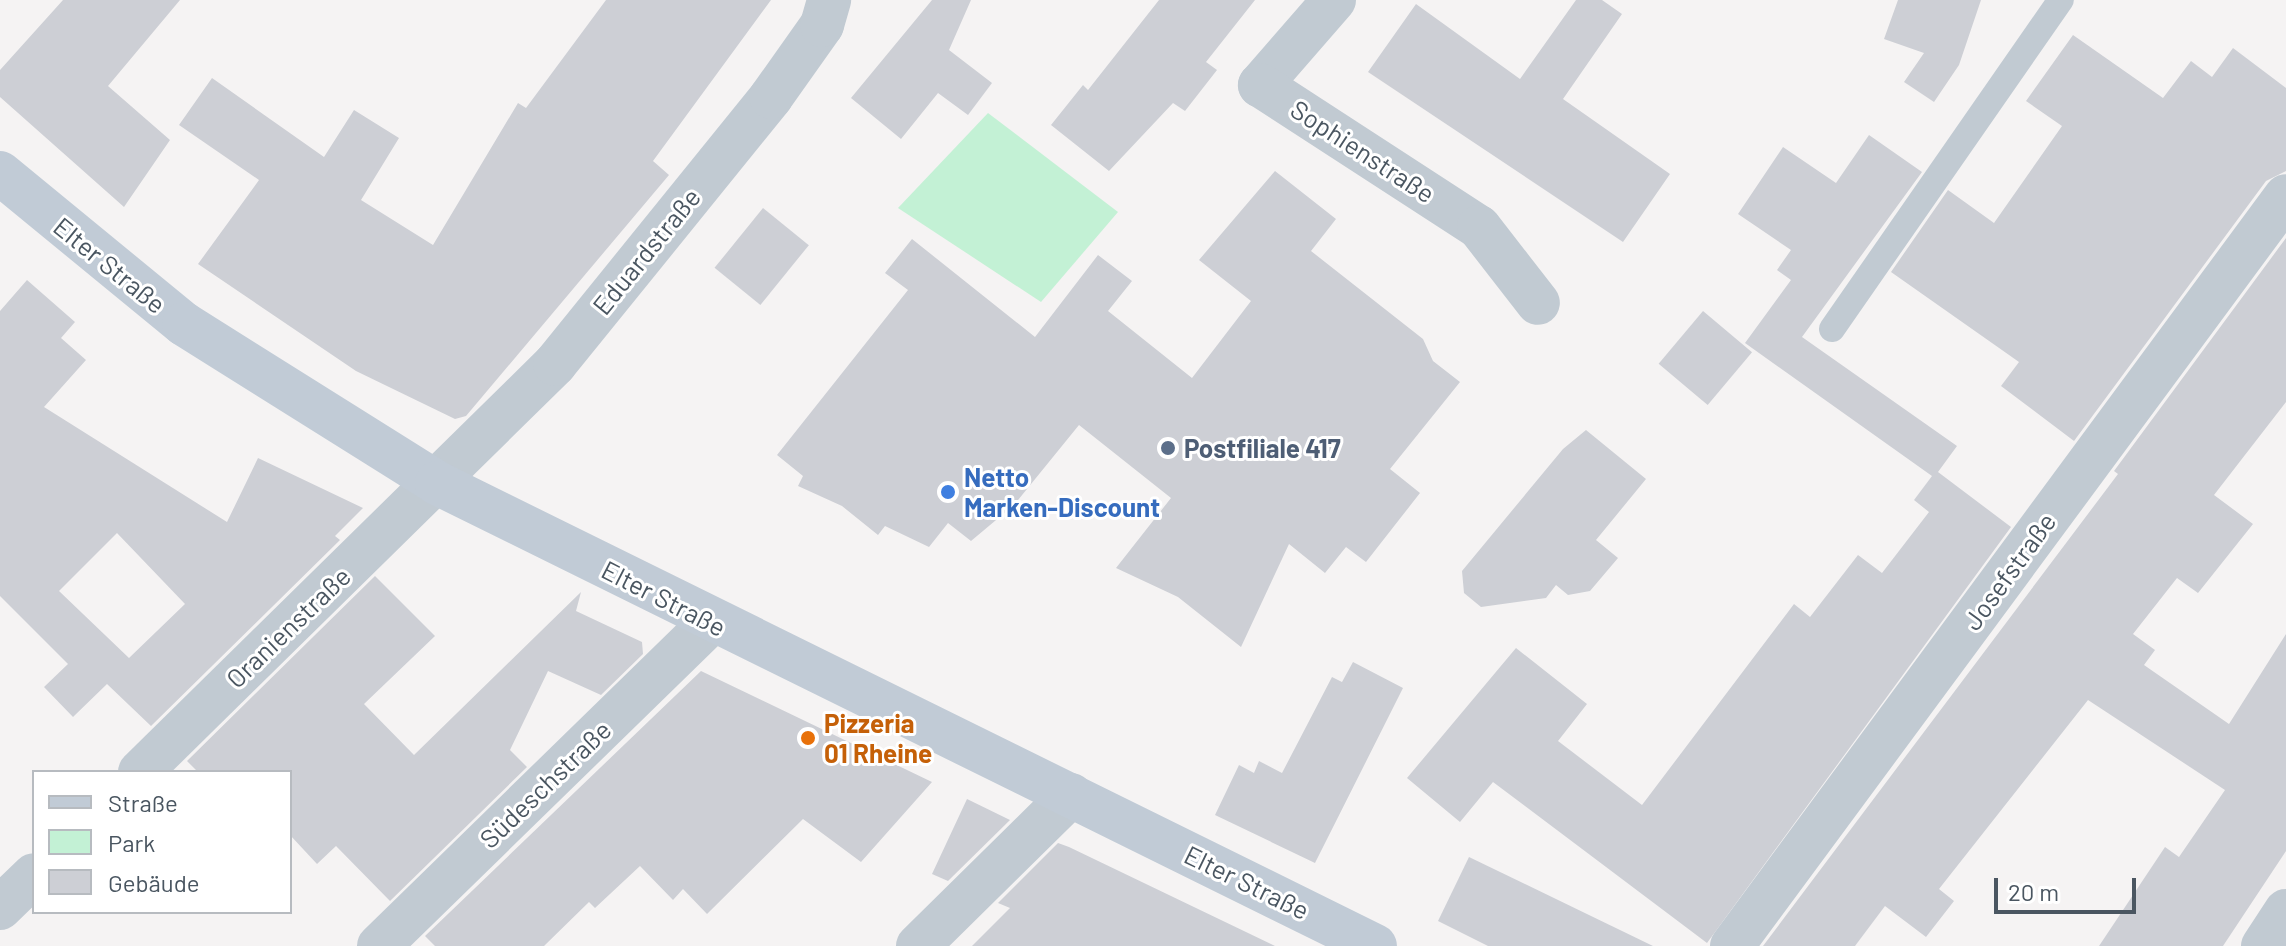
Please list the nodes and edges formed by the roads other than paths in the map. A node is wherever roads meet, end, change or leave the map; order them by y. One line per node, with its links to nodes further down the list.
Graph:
1 (829, 0): 8 (street, Eduardstraße)
2 (1334, 0): 6 (street, Sophienstraße)
3 (2061, 0): 7 (lane)
4 (0, 173): 8 (main road, Elter Straße)
5 (2286, 196): 18 (street, Josefstraße)
6 (1538, 303)
7 (1832, 329)
8 (437, 483): 9 (main road, Elter Straße); 10 (street, Oranienstraße)
9 (711, 622): 11 (main road, Elter Straße); 15 (street, Südeschstraße)
10 (142, 770)
11 (1071, 795): 16 (street); 17 (main road, Elter Straße)
12 (32, 877): 13 (street)
13 (0, 908)
14 (2286, 911): 19 (street)
15 (379, 946)
16 (918, 946)
17 (1375, 946)
18 (1732, 946)
19 (2263, 946)

